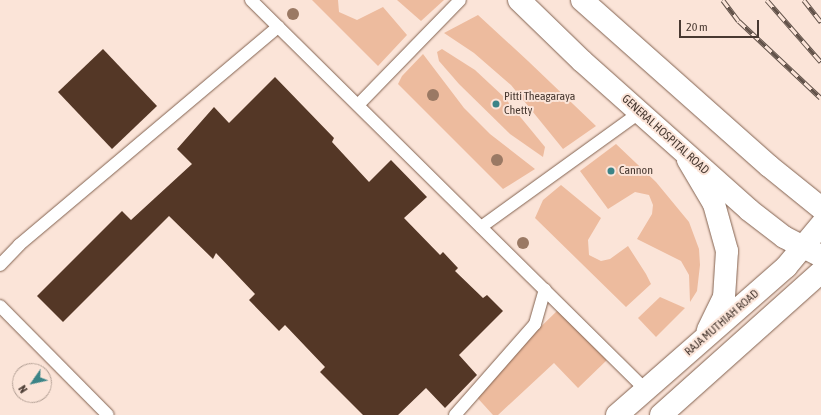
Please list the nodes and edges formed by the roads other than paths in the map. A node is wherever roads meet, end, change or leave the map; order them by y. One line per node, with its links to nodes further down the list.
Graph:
1 (251, 0): 5 (lane)
2 (460, 0): 6 (lane)
3 (519, 0): 7 (main road, GENERAL HOSPITAL ROAD)
4 (582, 0): 9 (main road)
5 (278, 27): 6 (lane); 14 (lane)
6 (358, 105): 11 (lane)
7 (639, 113): 8 (main road, GENERAL HOSPITAL ROAD); 11 (lane)
8 (682, 151): 12 (main road, GENERAL HOSPITAL ROAD); 18 (main road)
9 (821, 208)
10 (821, 225): 12 (main road, RAJA MUTHIAH ROAD)
11 (481, 227): 16 (lane)
12 (801, 247): 13 (main road, GENERAL HOSPITAL ROAD); 18 (main road, RAJA MUTHIAH ROAD)
13 (821, 256)
14 (0, 265)
15 (821, 272): 23 (main road)
16 (544, 289): 19 (lane); 21 (lane)
17 (0, 306): 20 (lane)
18 (692, 349): 19 (main road, RAJA MUTHIAH ROAD)
19 (646, 390): 22 (main road, RAJA MUTHIAH ROAD)
20 (108, 415)
21 (455, 415)
22 (617, 415)
23 (662, 415)

